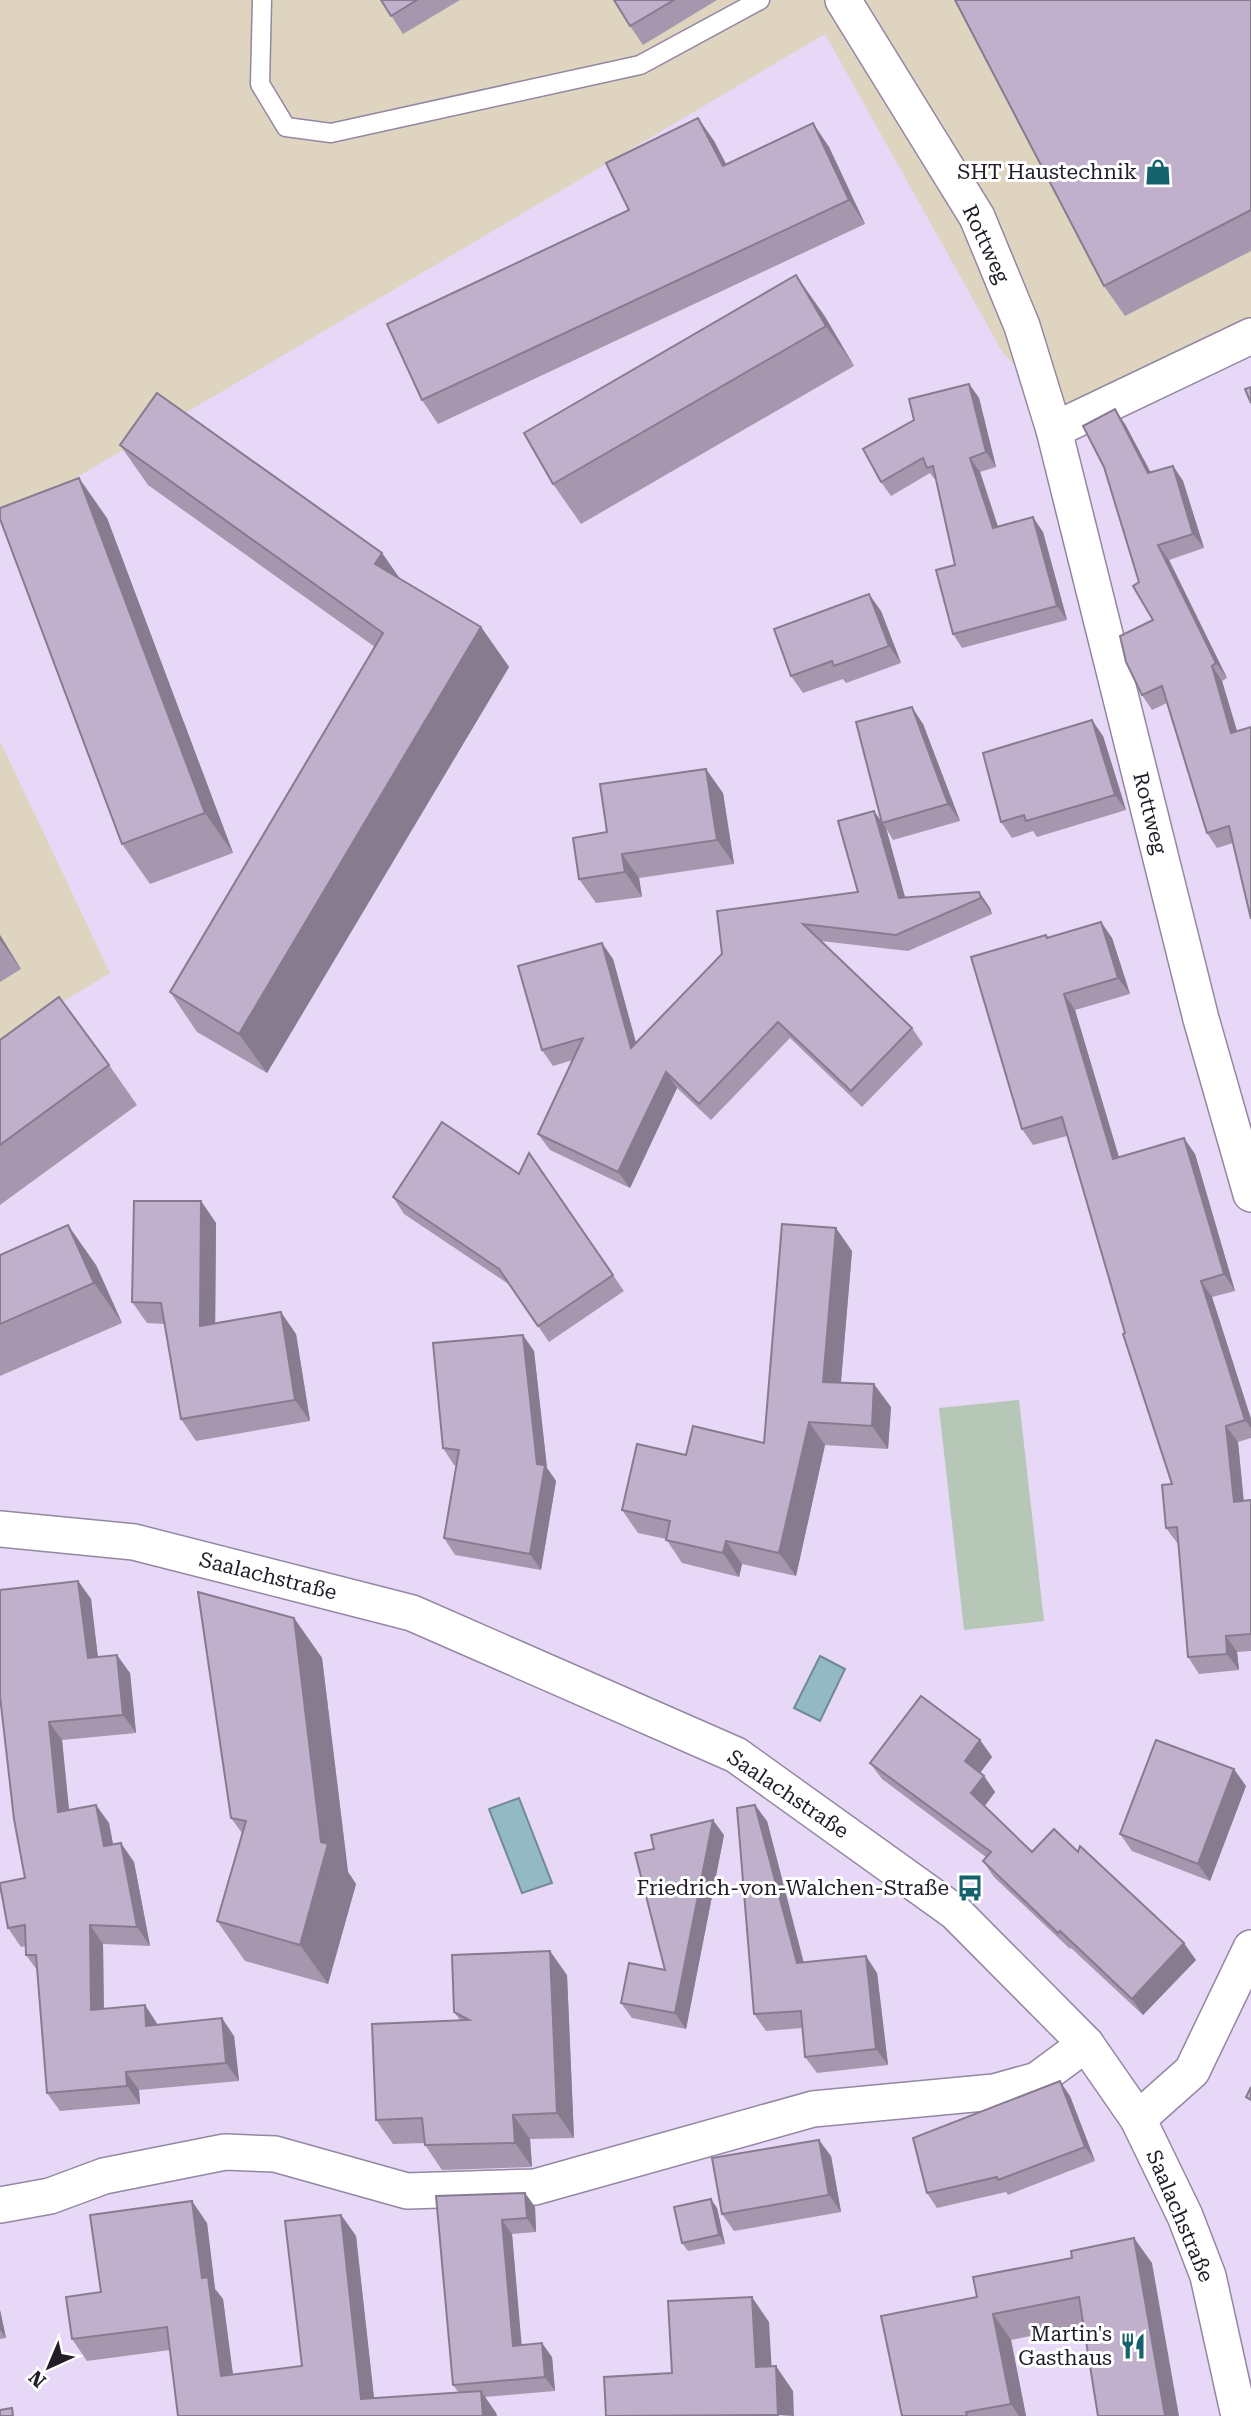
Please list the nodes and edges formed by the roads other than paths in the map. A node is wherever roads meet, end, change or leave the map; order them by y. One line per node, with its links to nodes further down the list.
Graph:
1 (262, 0): 2 (lane)
2 (760, 0)
3 (843, 0): 5 (street, Rottweg)
4 (1251, 336): 5 (street)
5 (1054, 430): 6 (street, Rottweg)
6 (1251, 1194)
7 (0, 1530): 9 (street, Saalachstraße)
8 (1251, 1948): 10 (street)
9 (1086, 2043): 10 (street, Saalachstraße); 11 (street)
10 (1139, 2119): 12 (street, Saalachstraße)
11 (0, 2205)
12 (1239, 2416)

